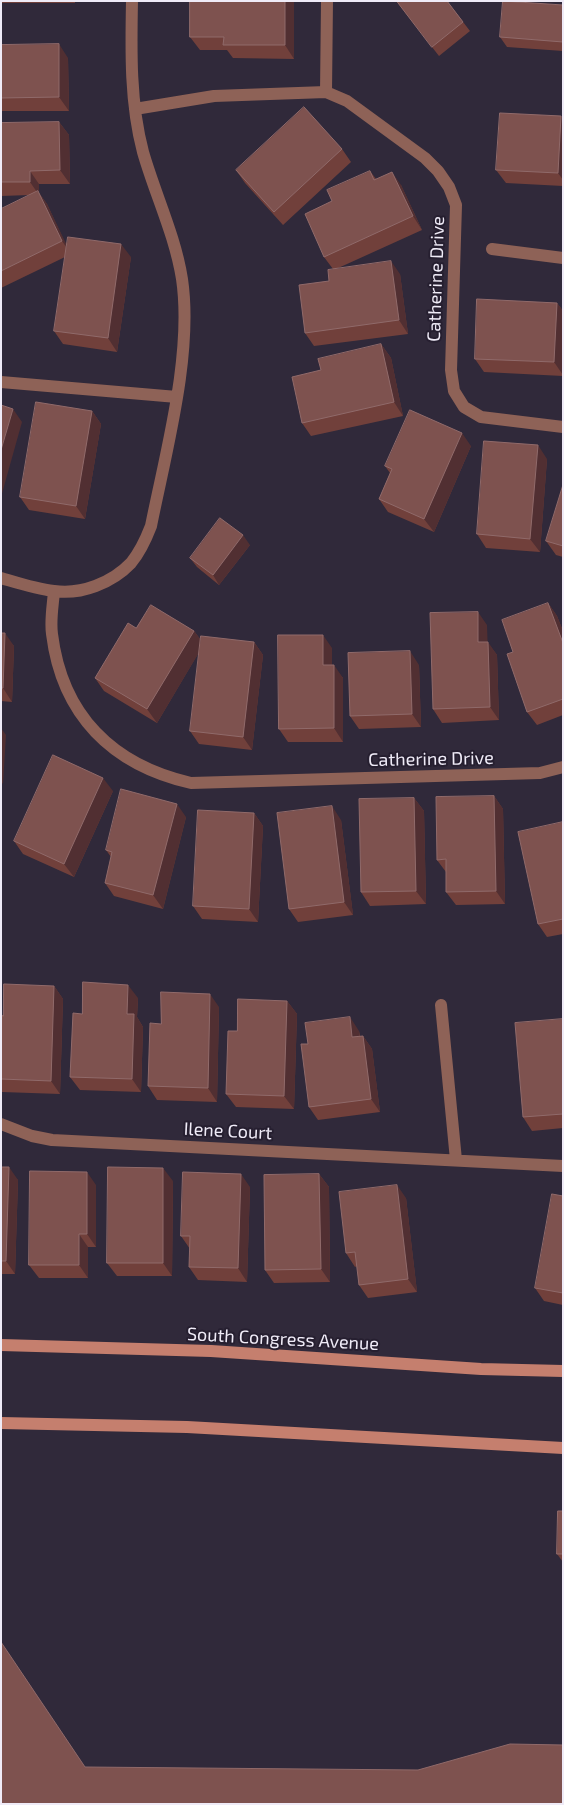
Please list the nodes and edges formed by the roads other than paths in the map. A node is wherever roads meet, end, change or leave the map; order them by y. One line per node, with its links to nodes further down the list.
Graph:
1 (132, 1): 4 (street)
2 (327, 1): 3 (street)
3 (326, 92): 4 (street, Catherine Drive); 9 (street, Catherine Drive)
4 (135, 109): 8 (street)
5 (492, 249): 6 (street)
6 (563, 258)
7 (1, 382): 8 (street)
8 (177, 397): 11 (street)
9 (563, 427)
10 (1, 578): 11 (street)
11 (54, 592): 12 (street, Catherine Drive)
12 (563, 767)
13 (441, 1005): 15 (street)
14 (1, 1124): 15 (street, Ilene Court)
15 (456, 1160): 16 (street, Ilene Court)
16 (563, 1166)
17 (1, 1344): 18 (main road, South Congress Avenue)
18 (563, 1371)
19 (1, 1424): 20 (main road)
20 (563, 1448)

